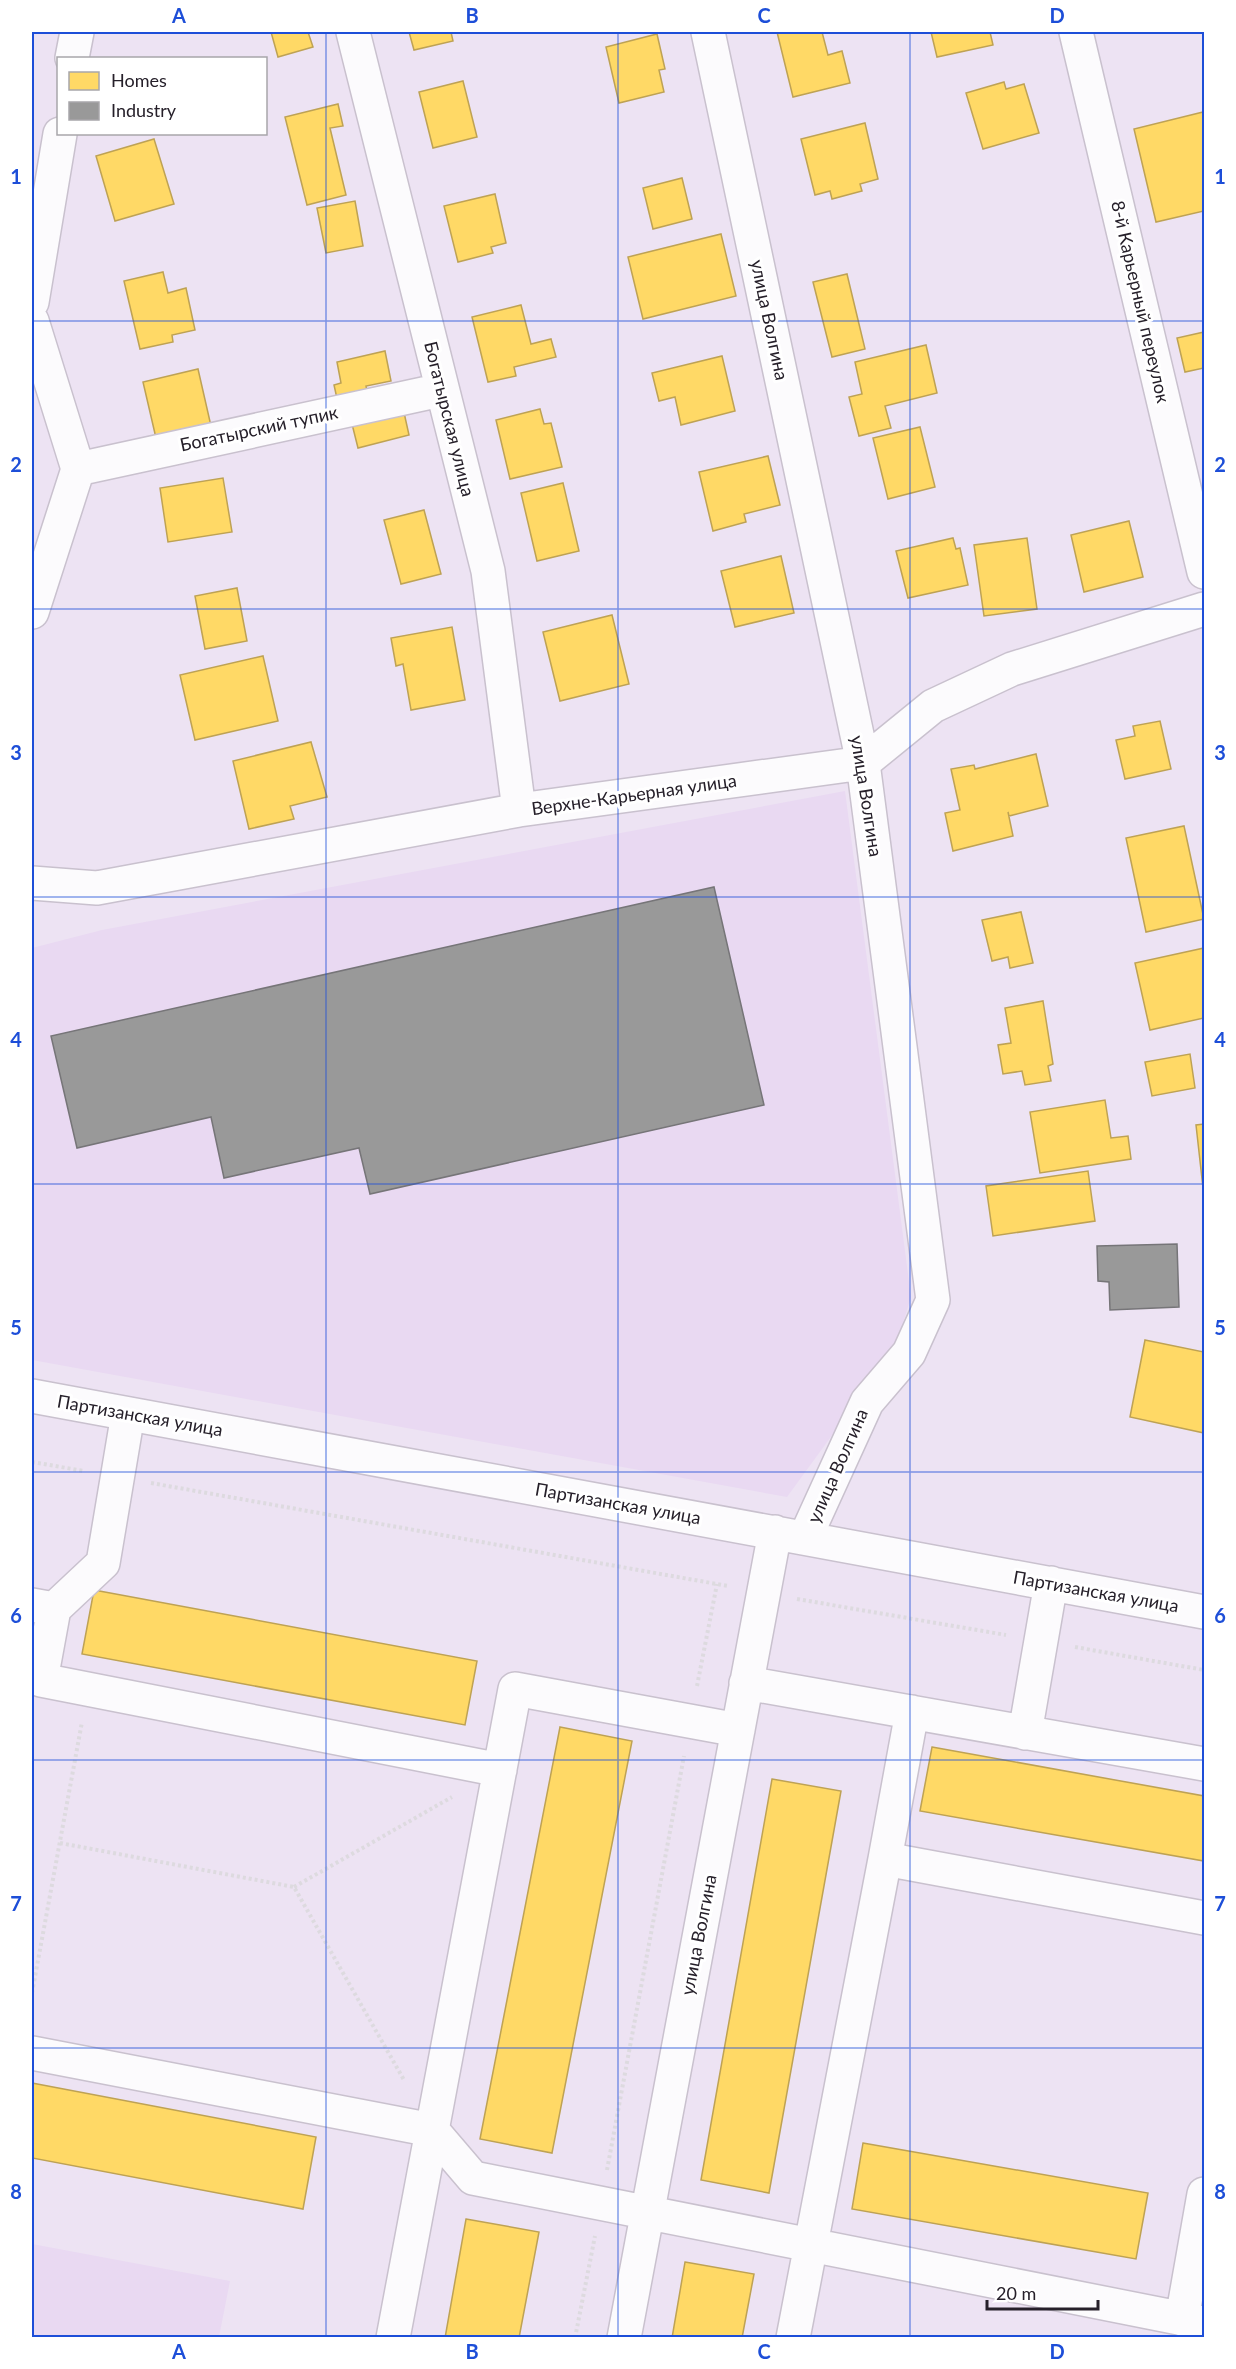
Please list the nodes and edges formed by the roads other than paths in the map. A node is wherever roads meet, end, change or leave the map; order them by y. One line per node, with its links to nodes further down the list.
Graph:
1 (77, 32): 5 (street)
2 (353, 32): 9 (street, Богатырская улица)
3 (708, 32): 14 (street, улица Волгина)
4 (1076, 32): 11 (street, 8-й Карьерный переулок)
5 (72, 57)
6 (60, 135): 7 (street)
7 (32, 302)
8 (32, 321): 10 (street)
9 (441, 390): 10 (street, Богатырский тупик); 15 (street, Богатырская улица)
10 (78, 469): 13 (street)
11 (1204, 572)
12 (1204, 609): 14 (street)
13 (32, 612)
14 (863, 763): 15 (street, Верхне-Карьерная улица); 19 (street, улица Волгина)
15 (519, 810): 16 (street, Верхне-Карьерная улица)
16 (32, 883)
17 (32, 1396): 18 (street, Партизанская улица)
18 (128, 1414): 19 (street, Партизанская улица); 21 (street)
19 (790, 1535): 20 (street, Партизанская улица); 23 (street, улица Волгина)
20 (1051, 1583): 22 (street, Партизанская улица); 26 (street)
21 (43, 1607): 28 (street)
22 (1204, 1612)
23 (746, 1683): 24 (street); 25 (street, улица Волгина)
24 (912, 1712): 26 (street); 29 (street)
25 (738, 1730): 28 (street); 34 (street, улица Волгина)
26 (1025, 1733): 27 (street)
27 (1204, 1764)
28 (500, 1770): 32 (street)
29 (885, 1859): 30 (street); 35 (street)
30 (1204, 1918)
31 (32, 2053): 32 (street)
32 (432, 2130): 34 (street); 37 (street)
33 (1204, 2194): 36 (street)
34 (647, 2212): 35 (street); 38 (street, улица Волгина)
35 (810, 2247): 36 (street); 39 (street)
36 (1193, 2321)
37 (393, 2337)
38 (624, 2337)
39 (793, 2337)

